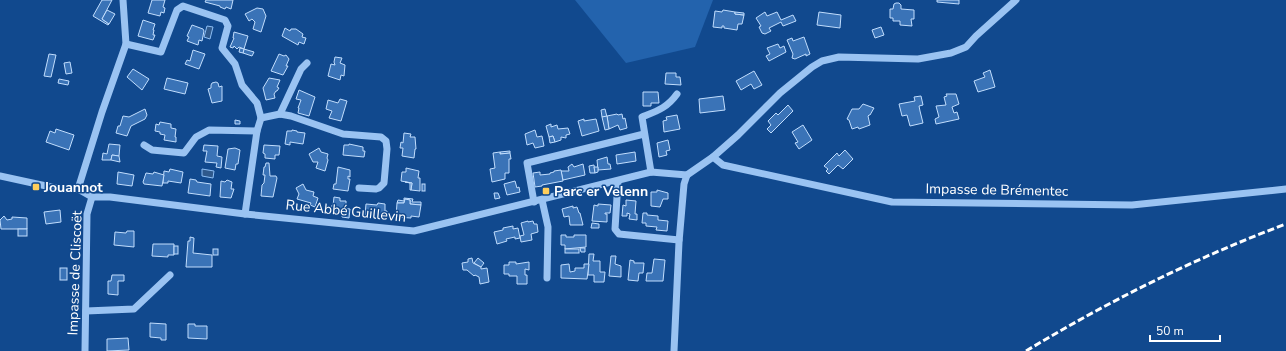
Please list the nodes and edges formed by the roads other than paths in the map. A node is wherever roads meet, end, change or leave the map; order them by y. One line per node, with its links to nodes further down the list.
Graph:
1 (123, 0): 3 (street)
2 (1016, 0): 11 (street)
3 (126, 44): 7 (street); 17 (street)
4 (307, 63): 6 (street)
5 (677, 94): 9 (street)
6 (280, 114): 7 (street); 16 (street)
7 (262, 118): 8 (street)
8 (256, 131): 10 (street); 22 (street)
9 (644, 134): 12 (street); 21 (street)
10 (144, 145)
11 (713, 157): 13 (street); 18 (street, Impasse de Brémentec)
12 (651, 172): 13 (street, Rue Abbé Guillevin); 15 (street, Rue Abbé Guillevin)
13 (688, 175): 23 (street)
14 (0, 176): 17 (street, Rue Abbé Guillevin)
15 (618, 181): 20 (street, Rue Abbé Guillevin); 23 (street)
16 (359, 188)
17 (78, 189): 19 (street, Rue Abbé Guillevin)
18 (1286, 189)
19 (92, 197): 22 (street, Rue Abbé Guillevin); 26 (street, Impasse de Cliscoët)
20 (542, 200): 21 (street, Rue Abbé Guillevin); 25 (street)
21 (534, 202): 22 (street, Rue Abbé Guillevin)
22 (245, 214)
23 (679, 240): 28 (street)
24 (170, 275): 26 (street)
25 (547, 278)
26 (86, 311): 27 (street, Impasse de Cliscoët)
27 (85, 351)
28 (674, 351)

